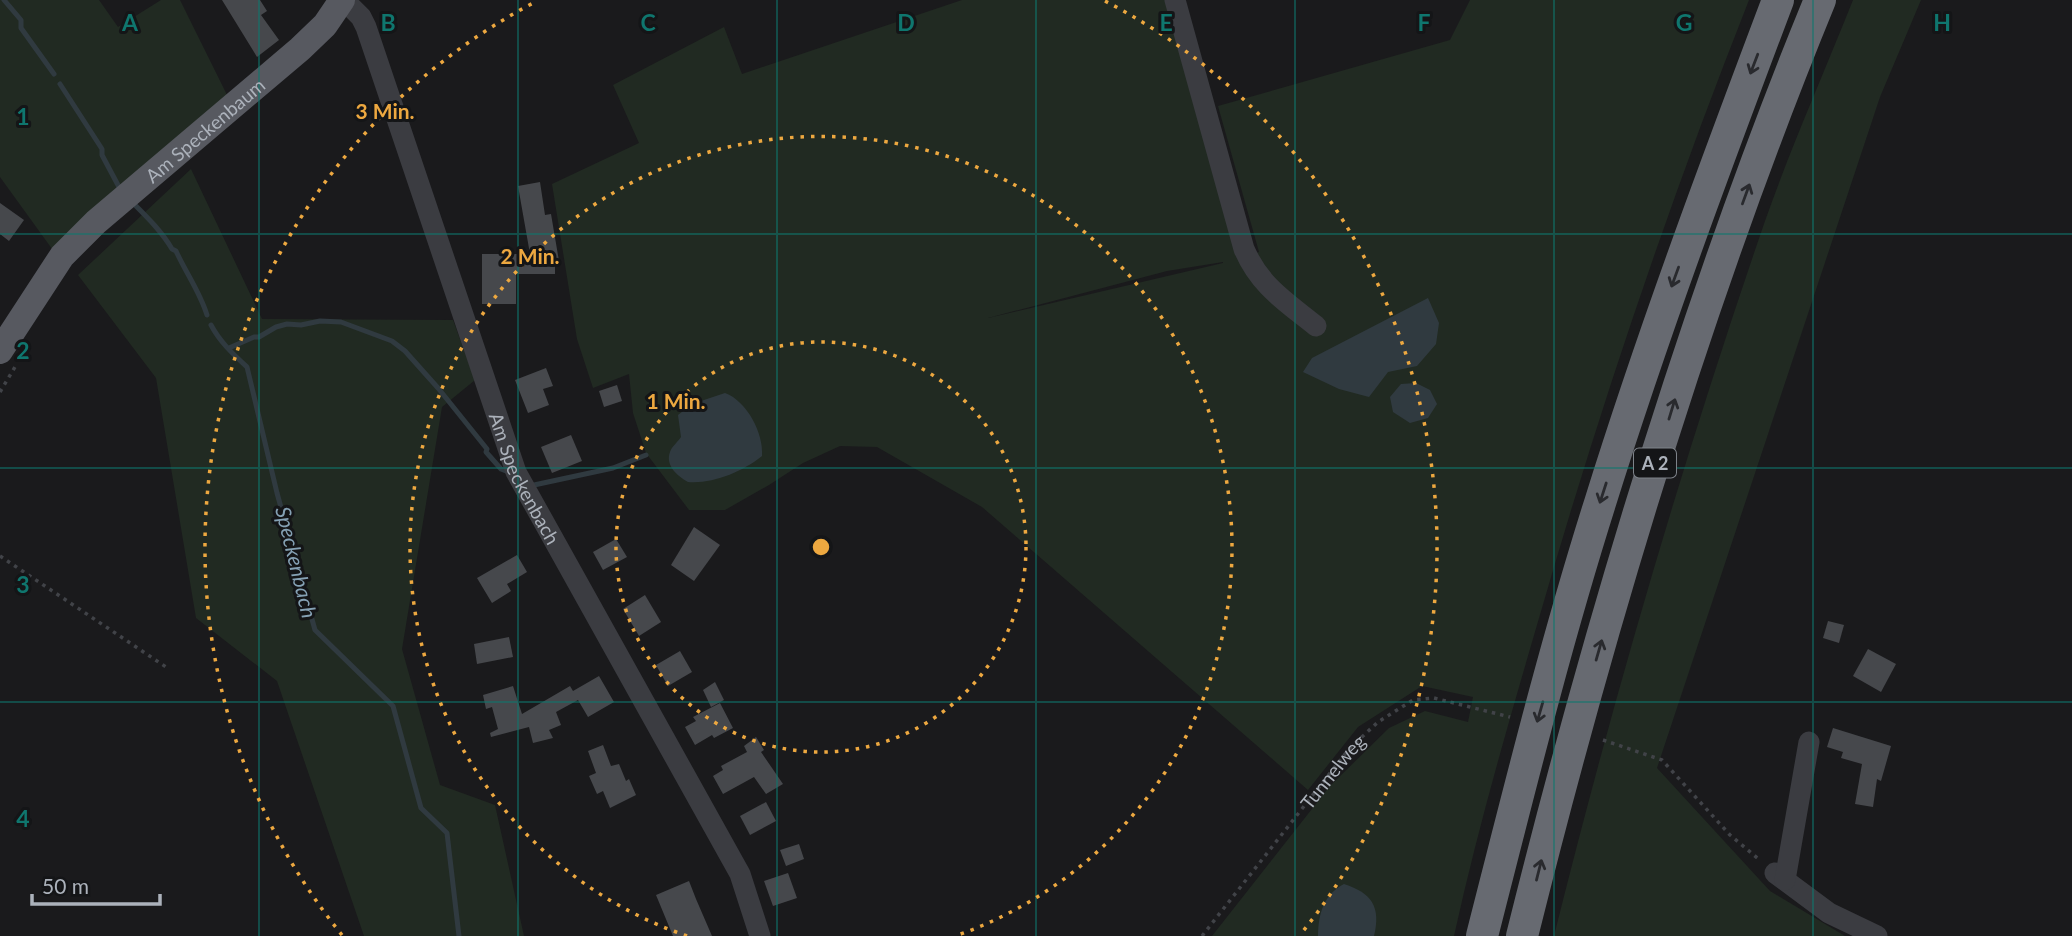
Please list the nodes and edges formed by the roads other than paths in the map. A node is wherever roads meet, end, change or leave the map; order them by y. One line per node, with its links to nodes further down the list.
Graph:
1 (343, 0): 6 (main road, Am Speckenbaum); 8 (street, Am Speckenbach)
2 (1175, 0): 5 (street)
3 (1778, 0): 9 (highway, A 2, one-way to 9)
4 (1820, 0): 10 (highway, A 2, one-way to 4)
5 (1316, 326)
6 (0, 351)
7 (1809, 742): 11 (street)
8 (760, 936)
9 (1482, 936)
10 (1522, 936)
11 (1877, 936)

